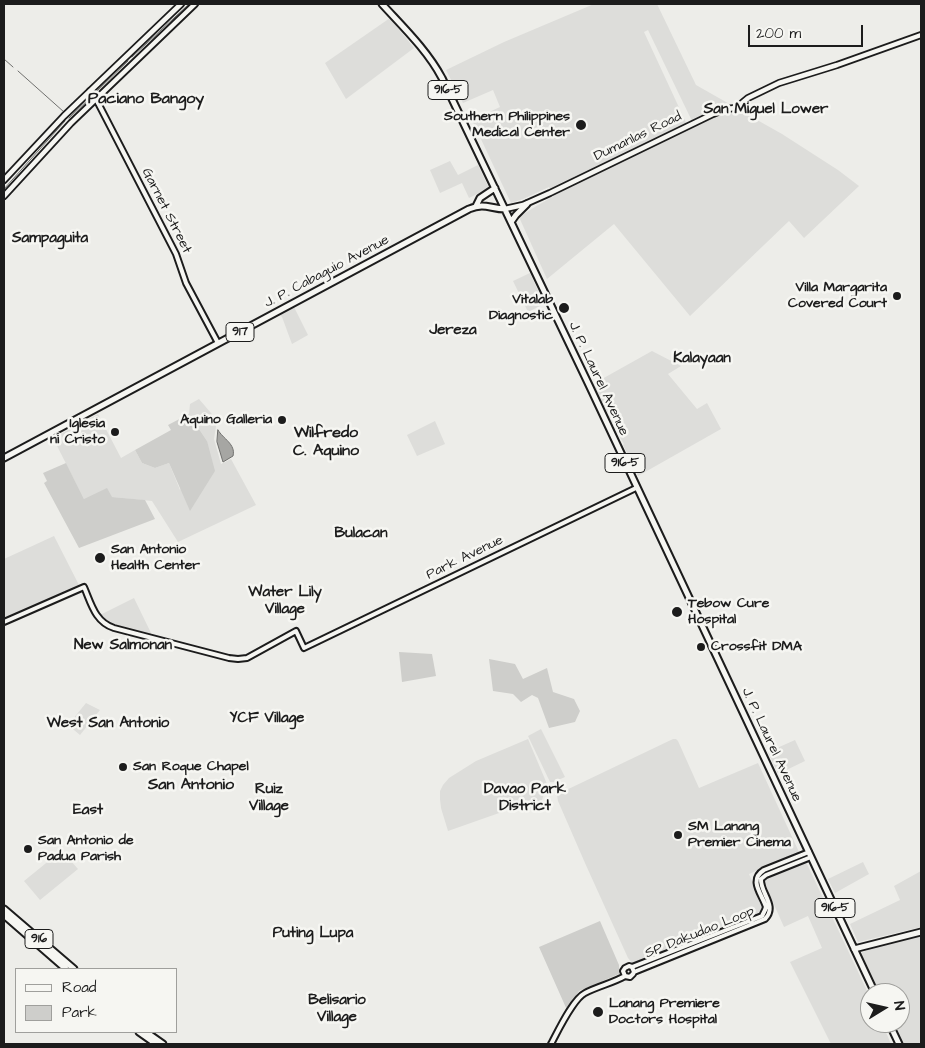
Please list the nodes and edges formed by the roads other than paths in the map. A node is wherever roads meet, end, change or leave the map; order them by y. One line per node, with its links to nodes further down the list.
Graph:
1 (182, 4): 5 (main road)
2 (195, 4): 6 (main road)
3 (382, 4): 10 (main road, J. P. Laurel Avenue / 916-5)
4 (921, 35): 12 (main road, Dumanlas Road)
5 (128, 54): 6 (main road); 7 (main road)
6 (135, 62): 8 (main road)
7 (90, 91): 8 (street, Garnet Street); 9 (main road)
8 (96, 99): 11 (main road); 16 (street, Garnet Street)
9 (4, 180)
10 (495, 188): 13 (main road, J. P. Cabaguio Avenue); 14 (main road, J. P. Laurel Avenue / 916-5)
11 (4, 196)
12 (527, 204): 14 (main road, Dumanlas Road); 15 (main road)
13 (476, 206): 14 (main road); 16 (main road, J. P. Cabaguio Avenue / 917)
14 (505, 209): 15 (main road, J. P. Laurel Avenue / 916-5)
15 (511, 222): 18 (main road, J. P. Laurel Avenue / 916-5)
16 (218, 343): 17 (main road, J. P. Cabaguio Avenue / 917)
17 (4, 458)
18 (636, 488): 19 (street, Park Avenue); 20 (main road, J. P. Laurel Avenue / 916-5)
19 (4, 622)
20 (810, 854): 24 (main road, J. P. Laurel Avenue / 916-5); 26 (street, SP Dakudao Loop)
21 (4, 908): 25 (main road, 916)
22 (4, 915): 25 (main road, 916)
23 (921, 932): 24 (main road)
24 (854, 949): 28 (main road, J. P. Laurel Avenue / 916-5)
25 (65, 966)
26 (633, 970): 27 (street); 27 (street)
27 (625, 976): 33 (street)
28 (870, 983)
29 (140, 1033): 31 (main road)
30 (147, 1033): 32 (main road)
31 (156, 1044)
32 (163, 1044)
33 (551, 1044)

